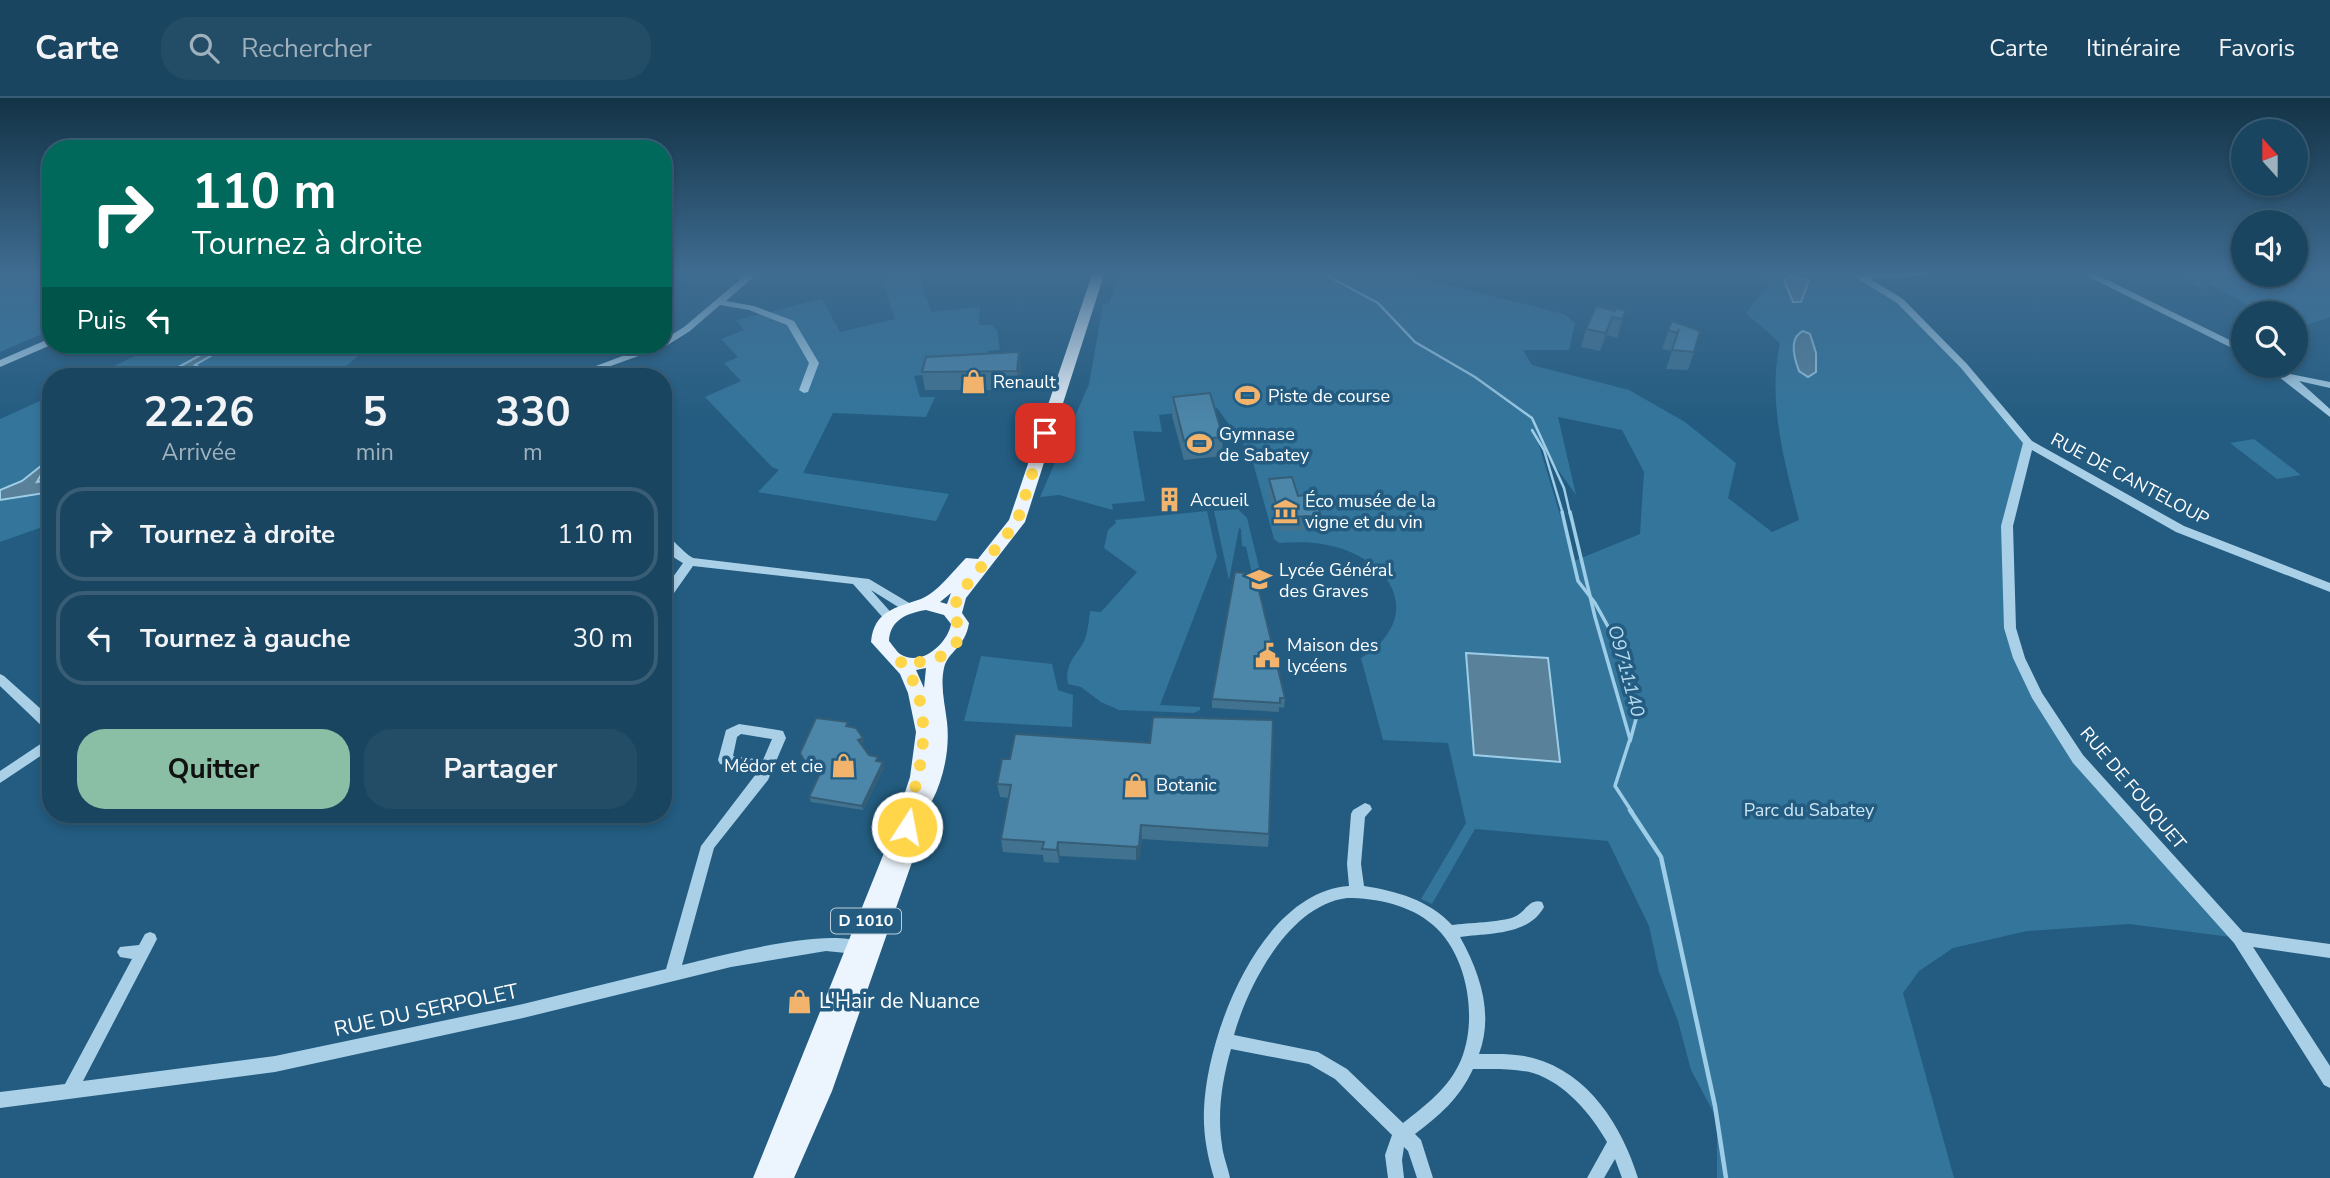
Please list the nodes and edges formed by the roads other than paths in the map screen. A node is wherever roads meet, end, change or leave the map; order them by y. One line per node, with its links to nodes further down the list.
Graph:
1 (695, 322): 6 (street)
2 (789, 322): 15 (street)
3 (1082, 322): 18 (main road)
4 (1920, 322): 17 (street, RUE DE CANTELOUP)
5 (2186, 322): 8 (street)
6 (672, 338)
7 (42, 345): 10 (street)
8 (2231, 345)
9 (634, 354): 11 (street)
10 (0, 364)
11 (596, 368)
12 (2293, 378): 16 (street)
13 (2297, 378): 14 (street)
14 (2330, 385)
15 (804, 390)
16 (2330, 414)
17 (2028, 443): 23 (street, RUE DE CANTELOUP); 40 (street, RUE DE FOUQUET)
18 (1020, 509): 24 (main road); 26 (main road)
19 (672, 548): 20 (street)
20 (690, 562): 21 (street); 22 (street)
21 (853, 580): 25 (street); 27 (street)
22 (672, 587)
23 (2330, 588)
24 (926, 604): 25 (main road); 26 (main road)
25 (907, 607): 27 (main road)
26 (953, 613): 28 (main road)
27 (889, 617): 29 (main road)
28 (939, 657): 29 (main road); 39 (main road, D 1010)
29 (900, 661): 39 (main road, D 1010)
30 (0, 680): 31 (street)
31 (42, 718)
32 (42, 748): 34 (street)
33 (766, 766): 43 (street)
34 (0, 778)
35 (1365, 809): 36 (street)
36 (1357, 890): 38 (street); 44 (street)
37 (1537, 906): 38 (street)
38 (1450, 932): 45 (street)
39 (867, 937): 43 (street, RUE DU SERPOLET); 46 (main road); 54 (main road, D 1010)
40 (2239, 938): 41 (street); 47 (street, RUE DE FOUQUET)
41 (2330, 951)
42 (125, 952): 48 (street)
43 (673, 971): 48 (street, RUE DU SERPOLET)
44 (1225, 1041): 50 (street); 55 (street)
45 (1470, 1061): 50 (street); 51 (street)
46 (809, 1078): 52 (main road); 53 (street)
47 (2330, 1080)
48 (70, 1090): 49 (street, RUE DU SERPOLET)
49 (0, 1100)
50 (1402, 1133): 56 (street); 57 (street)
51 (1616, 1142): 58 (street); 59 (street)
52 (765, 1178)
53 (773, 1178)
54 (782, 1178)
55 (1222, 1178)
56 (1396, 1178)
57 (1426, 1178)
58 (1595, 1178)
59 (1630, 1178)

